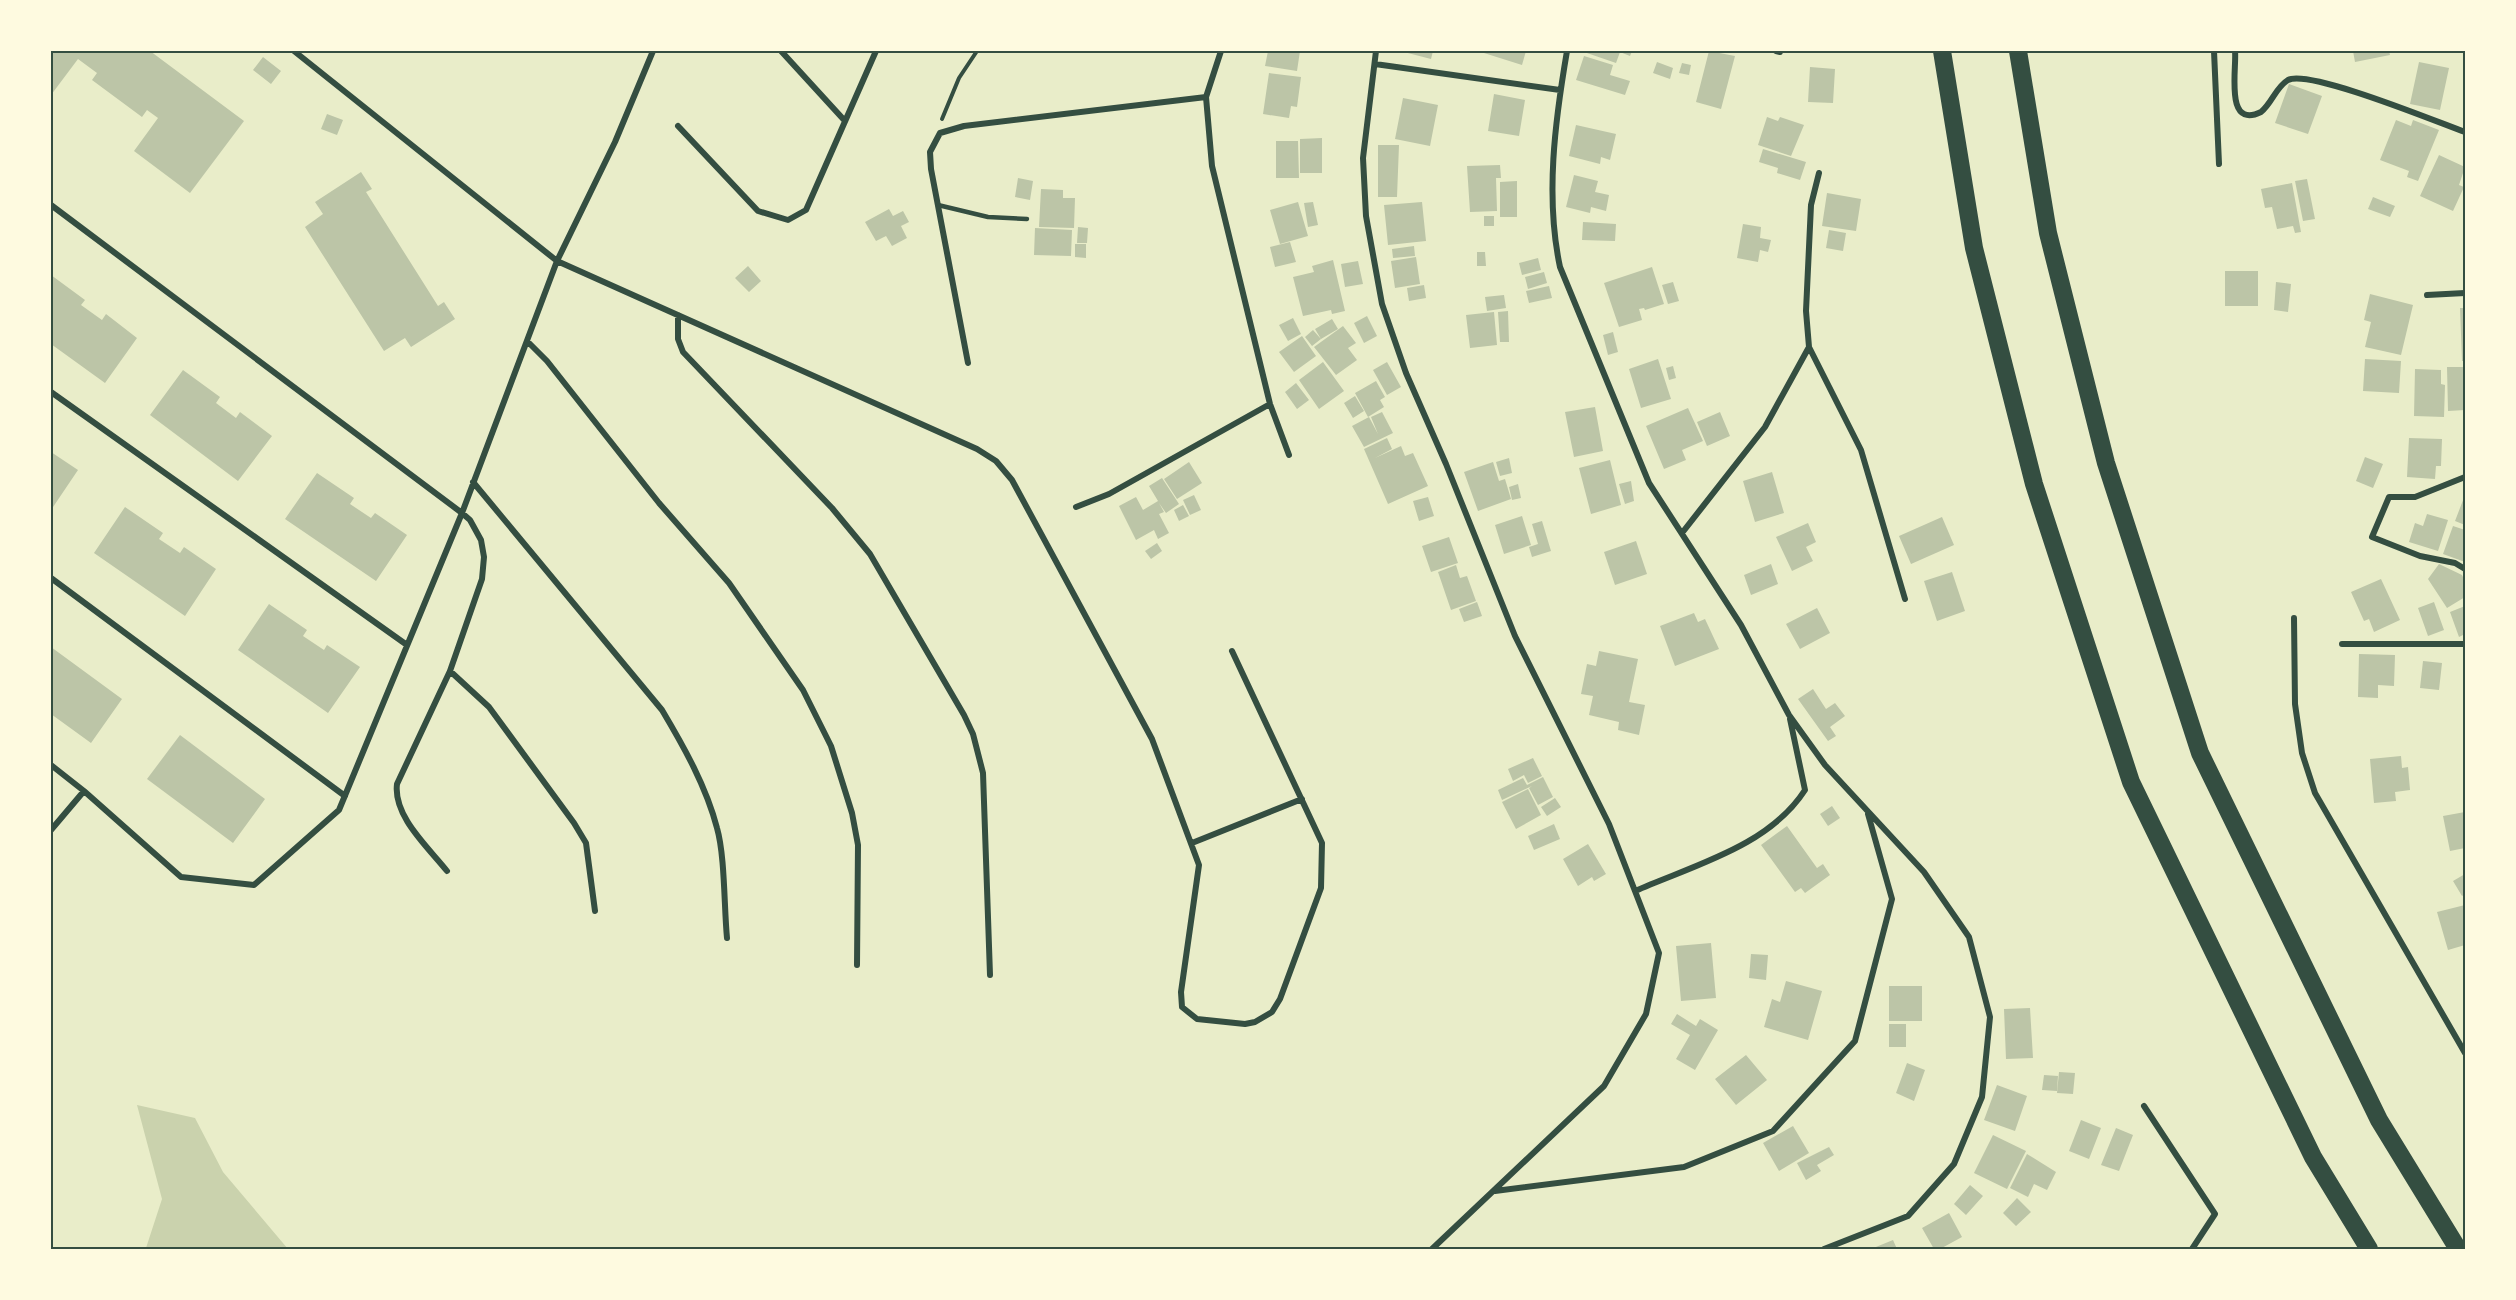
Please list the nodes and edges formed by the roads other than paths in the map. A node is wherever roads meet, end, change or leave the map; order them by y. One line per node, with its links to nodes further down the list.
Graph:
1 (294, 51): 25 (street)
2 (653, 51): 25 (street)
3 (781, 51): 17 (street)
4 (876, 51): 17 (street)
5 (1221, 51): 16 (street)
6 (1376, 51): 14 (street)
7 (1567, 51): 15 (street)
8 (1776, 51): 13 (street)
9 (1942, 51): 69 (highway)
10 (2018, 51): 70 (highway)
11 (2214, 51): 20 (street)
12 (2235, 51): 19 (street)
13 (1780, 52)
14 (1375, 64): 15 (street); 58 (street)
15 (1560, 90): 39 (street)
16 (1206, 97): 23 (street); 33 (street)
17 (845, 121): 18 (street)
18 (678, 126)
19 (2465, 132)
20 (2219, 164)
21 (1819, 173): 30 (street)
22 (51, 205): 38 (street)
23 (938, 205): 24 (lane); 31 (street)
24 (1027, 219)
25 (557, 261): 28 (street); 29 (street)
26 (2465, 293): 27 (street)
27 (2427, 295)
28 (678, 315): 56 (street); 62 (street)
29 (527, 341): 36 (street); 61 (street)
30 (1809, 347): 39 (street); 42 (street)
31 (969, 363)
32 (51, 392): 46 (street)
33 (1270, 404): 34 (street); 37 (street)
34 (1289, 455)
35 (2465, 477): 40 (street)
36 (473, 482): 38 (street); 60 (street)
37 (1076, 507)
38 (462, 513): 46 (street); 48 (street)
39 (1682, 533): 49 (street)
40 (2465, 569)
41 (51, 578): 52 (street)
42 (1905, 599)
43 (2294, 618): 63 (street)
44 (2342, 644): 45 (street)
45 (2465, 644)
46 (407, 645): 52 (street)
47 (1232, 651): 53 (street)
48 (450, 670): 57 (street); 59 (street)
49 (1789, 715): 54 (street); 58 (street)
50 (51, 765): 51 (street)
51 (84, 791): 52 (street); 55 (street)
52 (345, 796)
53 (1302, 799): 56 (street); 56 (street)
54 (1867, 811): 65 (street); 67 (street)
55 (51, 830)
56 (1192, 843)
57 (447, 871)
58 (1635, 891): 65 (street)
59 (595, 910)
60 (727, 938)
61 (857, 965)
62 (990, 975)
63 (2465, 1053)
64 (2144, 1106): 68 (street)
65 (1494, 1191): 66 (street)
66 (1432, 1249)
67 (1824, 1249)
68 (2192, 1249)
69 (2369, 1249)
70 (2458, 1249)

